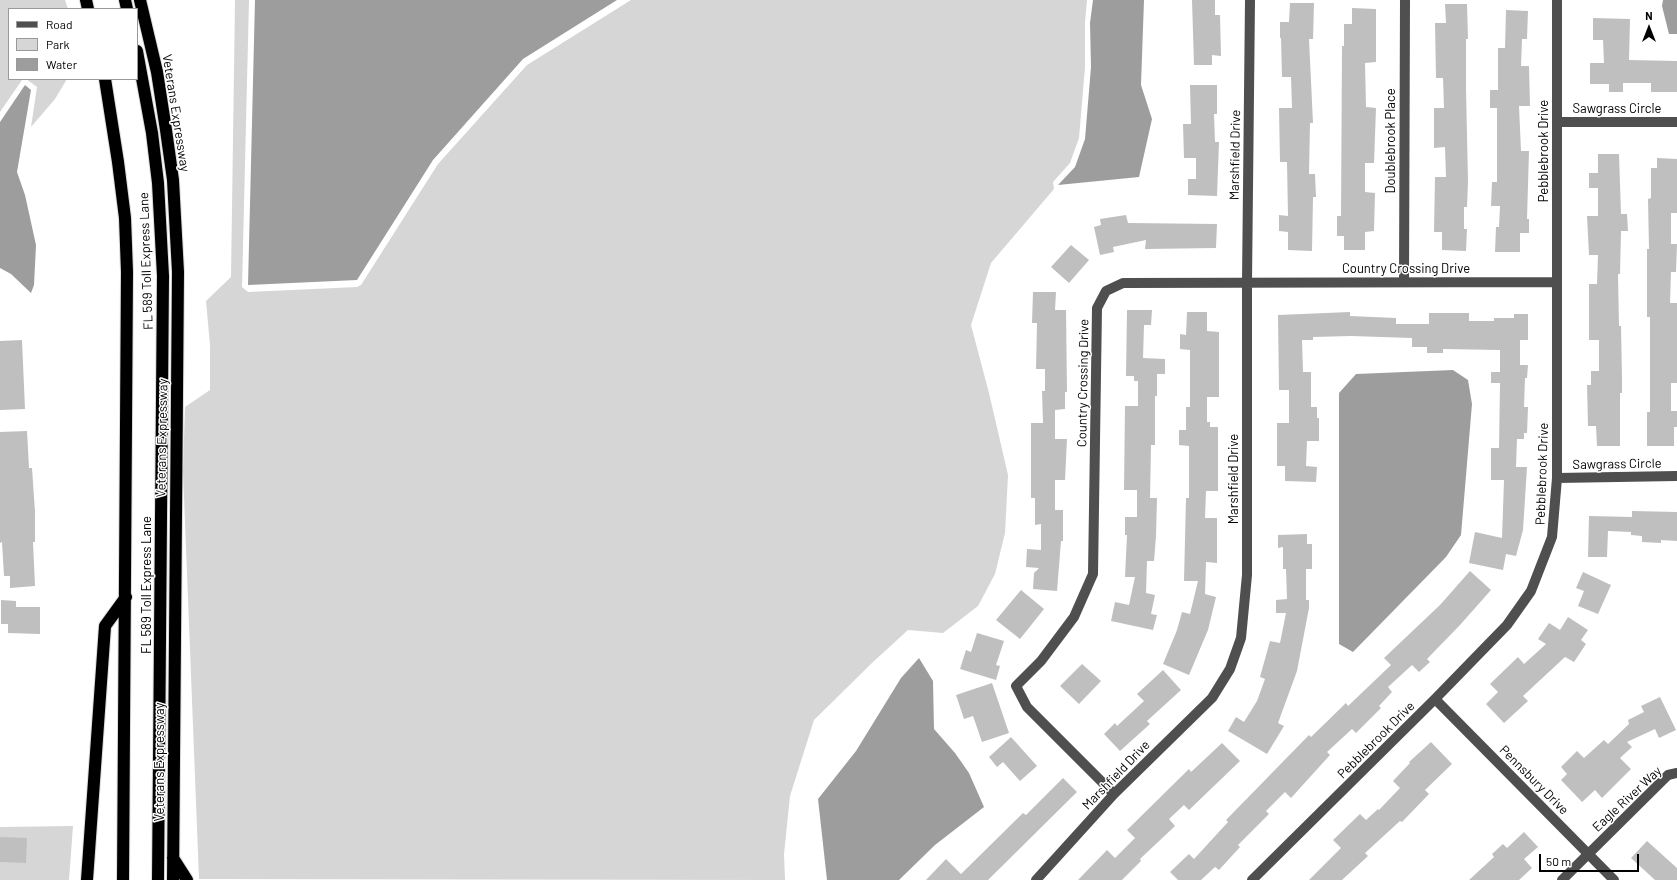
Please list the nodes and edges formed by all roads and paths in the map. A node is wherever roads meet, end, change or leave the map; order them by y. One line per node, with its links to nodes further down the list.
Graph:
1 (140, 0): 19 (highway, Veterans Expressway)
2 (1250, 0): 9 (street, Marshfield Drive)
3 (1405, 0): 10 (street, Doublebrook Place)
4 (1557, 0): 7 (street, Pebblebrook Drive)
5 (138, 56): 22 (highway, FL 589 Toll Express Lane)
6 (105, 80): 14 (highway)
7 (1557, 122): 8 (street, Sawgrass Circle); 11 (street, Pebblebrook Drive)
8 (1677, 122)
9 (1247, 282): 10 (street, Country Crossing Drive); 17 (street, Marshfield Drive); 17 (street, Country Crossing Drive)
10 (1404, 282): 11 (street, Country Crossing Drive)
11 (1557, 282): 13 (street, Pebblebrook Drive)
12 (1677, 476): 13 (street, Sawgrass Circle)
13 (1557, 478): 15 (street, Pebblebrook Drive)
14 (126, 597): 20 (highway); 21 (highway)
15 (1435, 699): 18 (street, Pennsbury Drive); 26 (street, Pebblebrook Drive)
16 (1677, 773): 18 (street, Eagle River Way)
17 (1114, 794): 25 (street, Marshfield Drive)
18 (1588, 854): 27 (street, Eagle River Way); 28 (street, Pennsbury Drive)
19 (173, 858): 23 (highway, Veterans Expressway); 24 (highway)
20 (87, 880)
21 (123, 880)
22 (158, 880)
23 (173, 880)
24 (187, 880)
25 (1036, 880)
26 (1252, 880)
27 (1562, 880)
28 (1614, 880)

